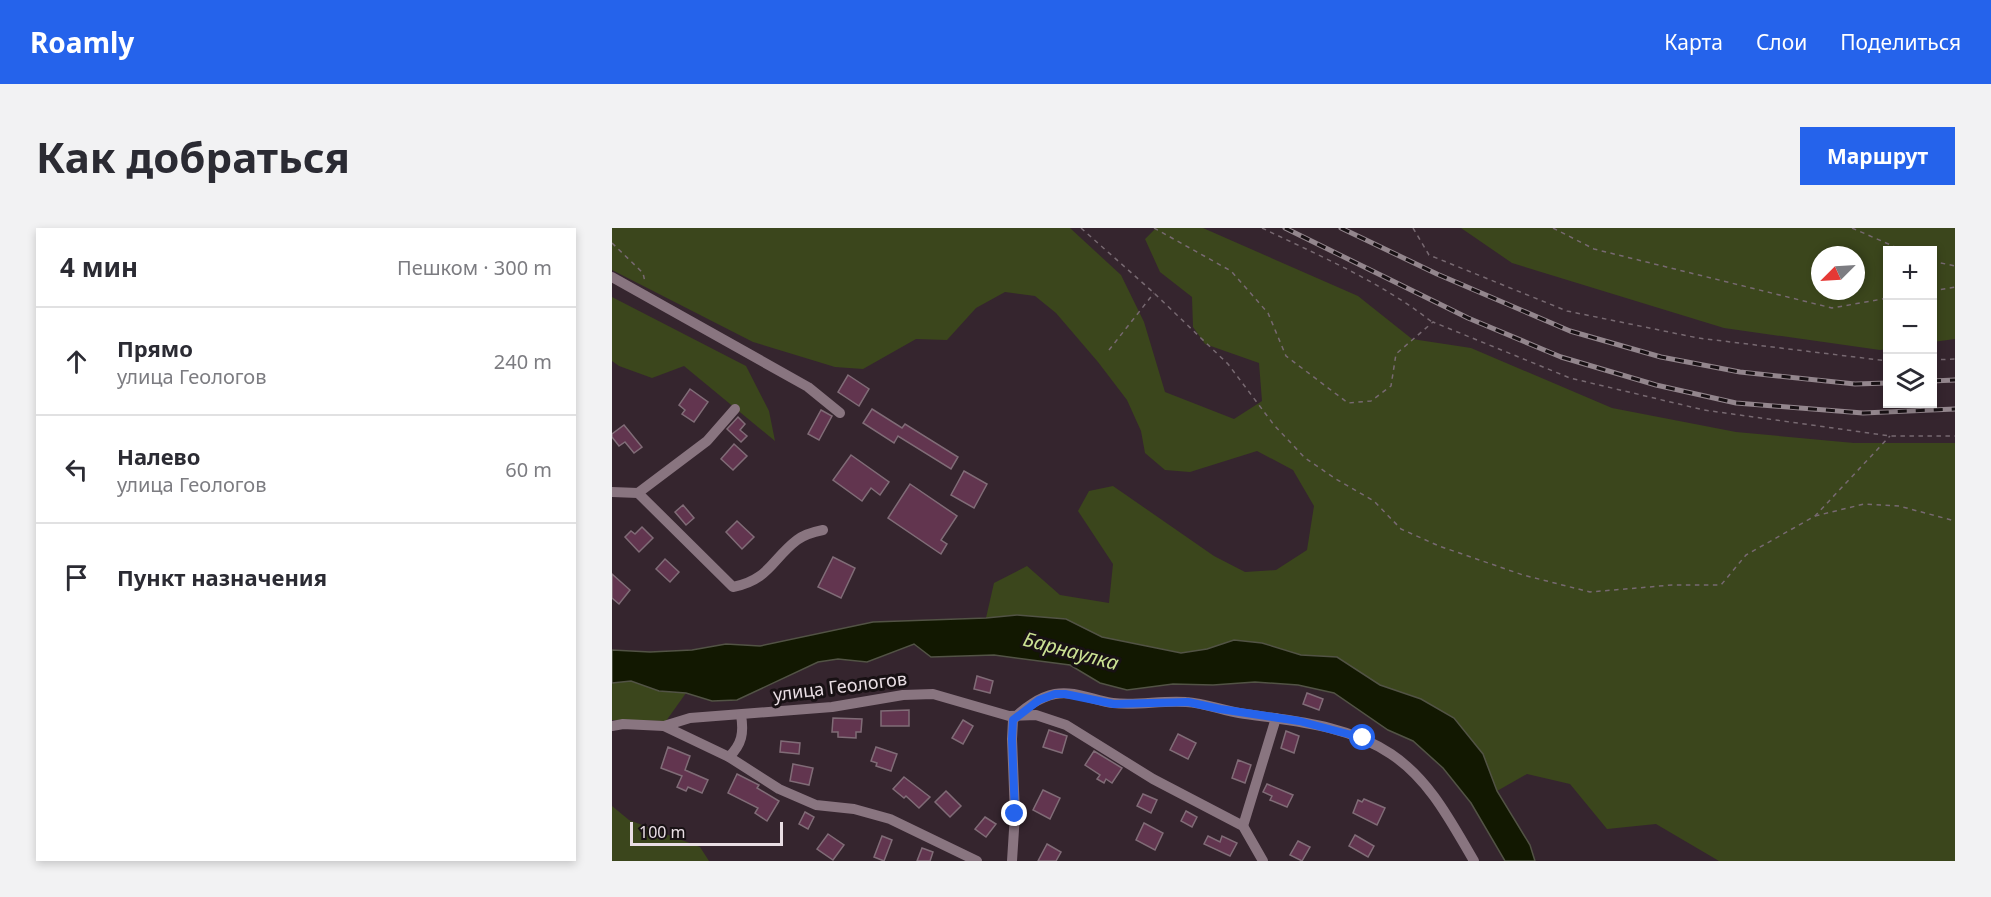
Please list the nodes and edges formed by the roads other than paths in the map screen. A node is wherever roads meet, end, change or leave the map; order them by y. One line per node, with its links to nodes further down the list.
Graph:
1 (612, 278): 3 (street)
2 (735, 409): 5 (street)
3 (840, 413)
4 (612, 492): 5 (street)
5 (638, 493): 6 (street)
6 (823, 530)
7 (741, 715): 8 (street, улица Геологов); 11 (street, улица Геологов); 12 (street)
8 (1018, 715): 9 (street); 13 (street, улица Геологов); 15 (street)
9 (1276, 718): 13 (street); 17 (street)
10 (612, 726): 11 (street, улица Геологов)
11 (664, 726): 12 (street, улица Геологов)
12 (729, 757): 14 (street, улица Геологов)
13 (1243, 826): 16 (street)
14 (977, 861)
15 (1012, 861)
16 (1263, 861)
17 (1474, 861)

